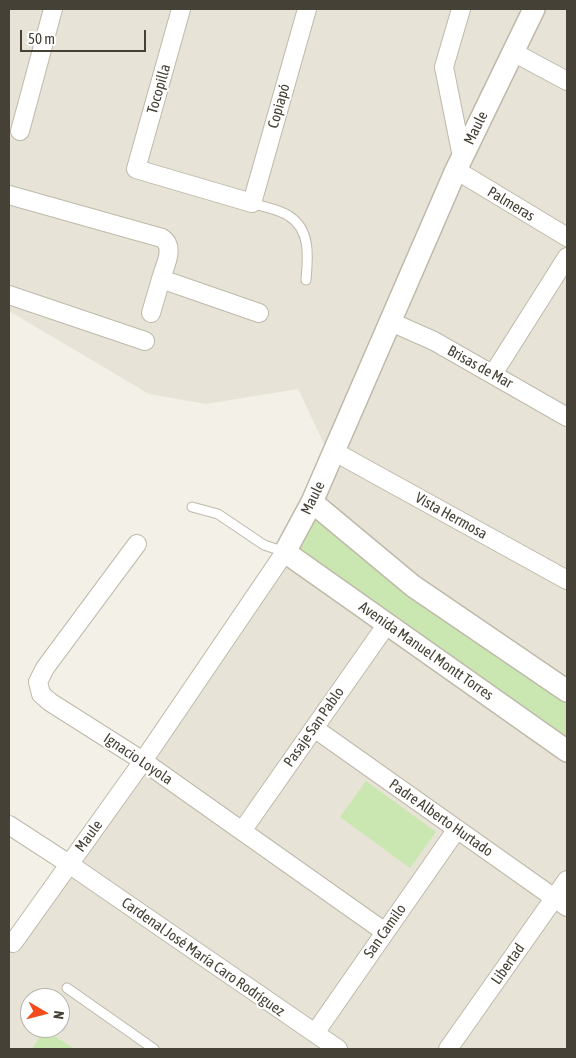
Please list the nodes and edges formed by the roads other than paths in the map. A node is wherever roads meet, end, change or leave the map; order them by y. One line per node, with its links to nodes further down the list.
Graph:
1 (53, 9): 8 (street)
2 (181, 9): 11 (street, Tocopilla)
3 (306, 9): 11 (street, Copiapó)
4 (461, 9): 9 (street)
5 (534, 9): 6 (street, Maule)
6 (513, 52): 7 (street); 9 (street, Maule)
7 (567, 82)
8 (20, 131)
9 (459, 163): 12 (street, Palmeras); 19 (street, Maule)
10 (9, 195): 14 (street)
11 (252, 203): 15 (lane)
12 (567, 237)
13 (567, 256): 21 (street)
14 (160, 279): 17 (street); 18 (street)
15 (306, 280)
16 (9, 295): 20 (street)
17 (259, 313)
18 (151, 314)
19 (391, 322): 21 (street, Brisas de Mar); 23 (street, Maule)
20 (145, 341)
21 (493, 374): 22 (street, Brisas de Mar)
22 (567, 417)
23 (336, 452): 24 (street, Maule); 28 (street, Vista Hermosa)
24 (312, 502): 27 (street, Maule); 30 (street)
25 (192, 507): 27 (lane)
26 (137, 544): 33 (street, Ignacio Loyola)
27 (285, 552): 29 (street, Avenida Manuel Montt Torres); 33 (street, Maule)
28 (567, 580)
29 (387, 624): 31 (street, Pasaje San Pablo); 32 (street, Avenida Manuel Montt Torres)
30 (567, 691)
31 (314, 728): 35 (street, Padre Alberto Hurtado); 36 (street, Pasaje San Pablo)
32 (567, 751)
33 (143, 761): 36 (street, Ignacio Loyola); 37 (street, Maule)
34 (9, 825): 37 (street, Cardenal José María Caro Rodríguez)
35 (457, 829): 39 (street, Padre Alberto Hurtado); 40 (street, San Camilo)
36 (242, 831): 40 (street, Ignacio Loyola)
37 (69, 864): 41 (street, Maule); 43 (street, Cardenal José María Caro Rodríguez)
38 (567, 880): 39 (street, Libertad)
39 (561, 903): 46 (street, Libertad)
40 (384, 932): 43 (street, San Camilo)
41 (13, 943)
42 (70, 990): 44 (lane)
43 (314, 1033): 45 (street, Cardenal José María Caro Rodríguez)
44 (154, 1049)
45 (338, 1049)
46 (448, 1049)

